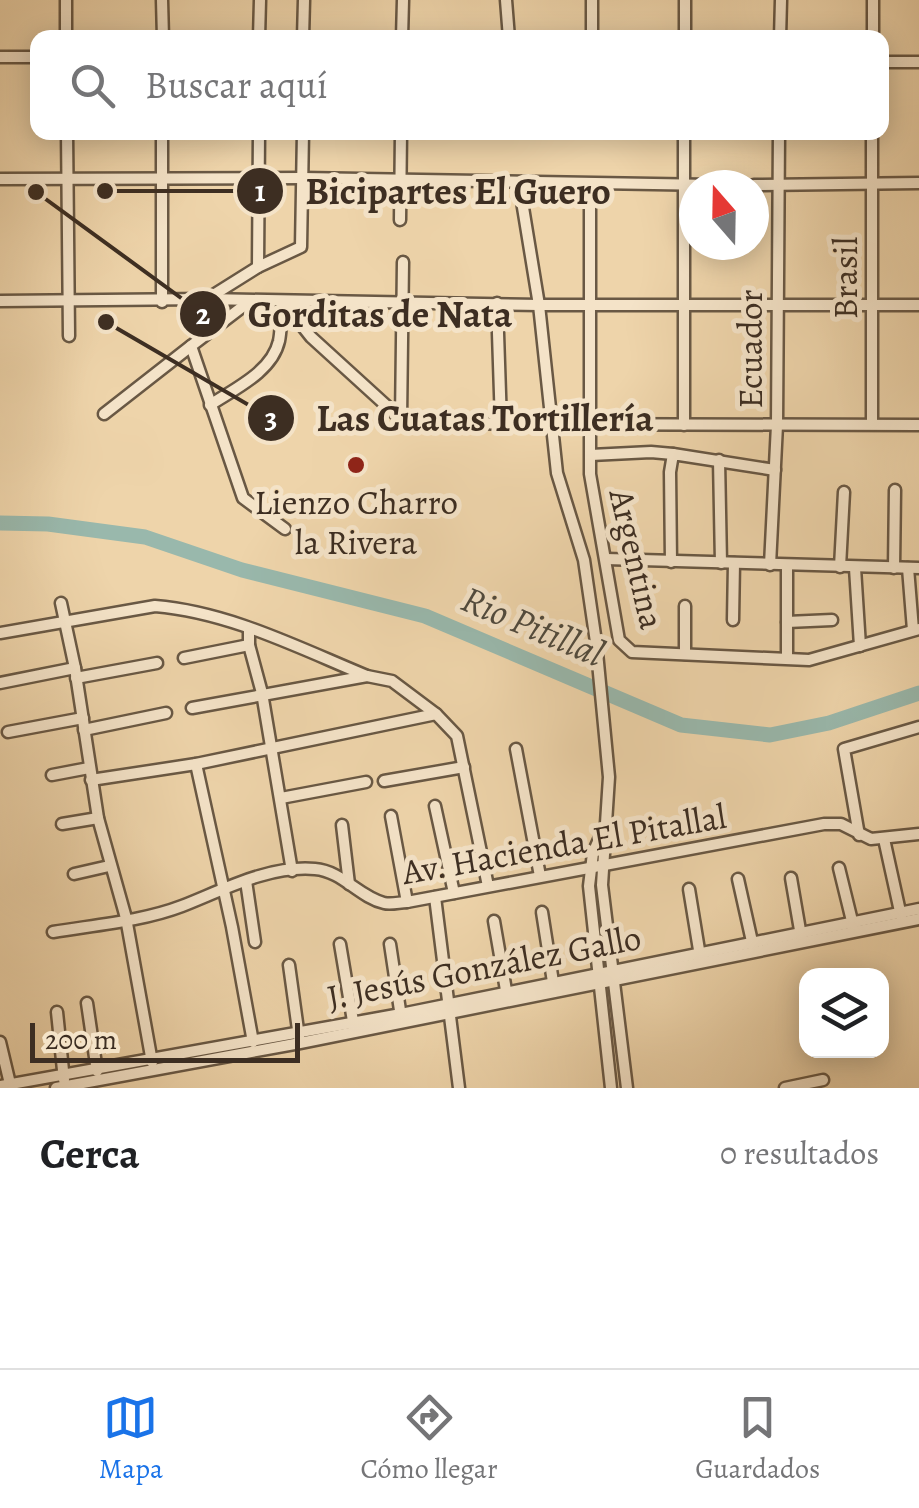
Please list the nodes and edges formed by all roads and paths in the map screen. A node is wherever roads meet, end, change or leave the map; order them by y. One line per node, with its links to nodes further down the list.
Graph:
1 (66, 0): 11 (street)
2 (162, 0): 12 (street)
3 (260, 0): 13 (street)
4 (304, 0): 14 (street)
5 (403, 0): 15 (street)
6 (506, 0): 16 (street)
7 (592, 0): 17 (street)
8 (685, 0): 18 (street)
9 (781, 0): 19 (street)
10 (874, 0): 20 (street)
11 (66, 30)
12 (164, 30)
13 (260, 30)
14 (303, 30)
15 (402, 30)
16 (508, 30)
17 (592, 30)
18 (684, 30)
19 (780, 30)
20 (873, 30)
21 (0, 56): 22 (street)
22 (30, 57)
23 (889, 62): 24 (street)
24 (919, 62)
25 (68, 140): 38 (street)
26 (162, 140): 34 (street)
27 (259, 140): 35 (street)
28 (303, 140): 36 (street)
29 (401, 140): 39 (street)
30 (684, 140): 33 (street)
31 (779, 140): 46 (street, Ecuador)
32 (872, 140): 42 (street, Brasil)
33 (684, 170)
34 (160, 178): 35 (street); 38 (street); 55 (street)
35 (258, 178): 36 (street); 50 (street)
36 (303, 178): 39 (street); 50 (street)
37 (0, 179): 38 (street)
38 (68, 180): 53 (street)
39 (401, 180): 41 (street); 47 (street)
40 (919, 183): 42 (street)
41 (520, 184): 43 (street); 60 (street)
42 (871, 184): 46 (street); 61 (street, Brasil)
43 (590, 185): 44 (street); 63 (street, Argentina)
44 (679, 185)
45 (769, 185): 46 (street)
46 (778, 185): 64 (street, Ecuador)
47 (400, 220)
48 (683, 260): 59 (street)
49 (403, 262): 57 (street)
50 (258, 266): 51 (street)
51 (206, 299): 54 (street); 55 (street)
52 (0, 301): 53 (street)
53 (69, 301): 55 (street); 65 (street)
54 (250, 301): 56 (street); 66 (street)
55 (162, 302)
56 (288, 302): 57 (street); 67 (street); 69 (street)
57 (402, 302): 58 (street); 69 (street)
58 (497, 304): 60 (street); 70 (street)
59 (683, 304): 63 (street); 64 (street); 76 (street)
60 (538, 305): 63 (street); 71 (street)
61 (873, 305): 62 (street); 64 (street); 73 (street, Brasil)
62 (919, 305)
63 (589, 306): 72 (street, Argentina)
64 (777, 306): 74 (street, Ecuador)
65 (69, 336)
66 (191, 346): 67 (street); 68 (street)
67 (210, 405): 83 (street)
68 (104, 414)
69 (400, 419): 70 (street)
70 (501, 424): 71 (street)
71 (553, 424): 72 (street); 134 (street)
72 (592, 424): 76 (street); 78 (street, Argentina)
73 (872, 424): 74 (street); 75 (street)
74 (777, 425): 76 (street); 80 (street, Ecuador)
75 (919, 425)
76 (684, 426)
77 (674, 454): 78 (street); 79 (street); 85 (street)
78 (590, 455): 84 (street, Argentina)
79 (719, 460): 80 (street); 86 (street)
80 (775, 470): 88 (street, Ecuador)
81 (895, 490): 92 (street)
82 (844, 492): 90 (street)
83 (285, 530)
84 (606, 559): 85 (street); 105 (street, Argentina)
85 (671, 562): 86 (street)
86 (721, 563): 87 (street)
87 (734, 564): 88 (street); 96 (street)
88 (770, 566): 89 (street)
89 (787, 566): 90 (street); 99 (street)
90 (840, 567): 91 (street)
91 (855, 568): 92 (street); 104 (street)
92 (894, 568): 93 (street)
93 (913, 568): 101 (street)
94 (60, 602): 98 (street)
95 (685, 606): 105 (street)
96 (733, 620)
97 (832, 620): 99 (street)
98 (65, 622): 100 (street); 102 (street); 109 (street)
99 (787, 622): 107 (street)
100 (249, 628): 103 (street); 110 (street)
101 (916, 630): 104 (street, Argentina)
102 (0, 633)
103 (248, 645): 106 (street); 112 (street)
104 (860, 646): 107 (street, Argentina)
105 (686, 654): 107 (street, Argentina)
106 (184, 658)
107 (787, 658)
108 (157, 663): 109 (street)
109 (76, 673): 111 (street); 116 (street)
110 (367, 676): 112 (street); 115 (street)
111 (0, 683)
112 (262, 693): 113 (street); 119 (street)
113 (192, 708)
114 (166, 713): 116 (street)
115 (436, 714): 119 (street); 122 (street)
116 (83, 724): 118 (street); 123 (street)
117 (919, 726): 136 (street)
118 (8, 732)
119 (272, 746): 121 (street); 128 (street)
120 (516, 749): 144 (street)
121 (196, 764): 125 (street); 150 (street)
122 (464, 767): 126 (street); 149 (street)
123 (89, 768): 124 (street); 125 (street)
124 (52, 775)
125 (91, 780): 131 (street)
126 (384, 781)
127 (366, 782): 128 (street)
128 (281, 798): 141 (street)
129 (435, 806): 152 (street)
130 (391, 816): 154 (street)
131 (98, 818): 132 (street); 138 (street)
132 (62, 824)
133 (342, 825): 148 (street)
134 (605, 825): 139 (street); 142 (street)
135 (919, 834): 137 (street, Av. Hacienda El Pitallal)
136 (858, 835): 137 (street, Av. Hacienda El Pitallal); 139 (street, Av. Hacienda El Pitallal)
137 (884, 839): 157 (street)
138 (109, 866): 143 (street); 158 (street)
139 (604, 868): 142 (street, Av. Hacienda El Pitallal); 170 (street)
140 (838, 868): 161 (street)
141 (292, 870): 147 (street, Av. Hacienda El Pitallal); 148 (street, Av. Hacienda El Pitallal)
142 (589, 870): 144 (street, Av. Hacienda El Pitallal); 171 (street)
143 (74, 874)
144 (540, 876): 149 (street, Av. Hacienda El Pitallal)
145 (791, 878): 163 (street)
146 (738, 879): 167 (street)
147 (246, 881): 150 (street, Av. Hacienda El Pitallal); 164 (street)
148 (350, 884): 154 (street, Av. Hacienda El Pitallal)
149 (488, 886): 152 (street, Av. Hacienda El Pitallal)
150 (222, 888): 158 (street, Av. Hacienda El Pitallal); 181 (street)
151 (688, 888): 168 (street)
152 (454, 893): 153 (street, Av. Hacienda El Pitallal)
153 (435, 898): 154 (street, Av. Hacienda El Pitallal); 175 (street)
154 (407, 902)
155 (919, 908): 157 (street, J. Jesús González Gallo)
156 (542, 912): 172 (street)
157 (901, 917): 159 (street, J. Jesús González Gallo); 161 (street, J. Jesús González Gallo)
158 (126, 918): 162 (street, Av. Hacienda El Pitallal); 182 (street)
159 (919, 919)
160 (494, 921): 173 (street)
161 (854, 927): 163 (street, J. Jesús González Gallo)
162 (54, 932)
163 (802, 938): 167 (street, J. Jesús González Gallo)
164 (255, 942)
165 (340, 944): 178 (street)
166 (390, 944): 177 (street)
167 (753, 947): 168 (street, J. Jesús González Gallo)
168 (700, 957): 170 (street, J. Jesús González Gallo)
169 (288, 964): 179 (street)
170 (612, 975): 171 (street, J. Jesús González Gallo); 190 (street)
171 (597, 979): 172 (street, J. Jesús González Gallo); 173 (street, J. Jesús González Gallo); 189 (street)
172 (553, 982): 173 (street, J. Jesús González Gallo)
173 (507, 997): 175 (street, J. Jesús González Gallo)
174 (87, 1003): 184 (street)
175 (451, 1008): 177 (street, J. Jesús González Gallo); 188 (street)
176 (57, 1012): 186 (street)
177 (402, 1018): 178 (street, J. Jesús González Gallo)
178 (354, 1027): 179 (street, J. Jesús González Gallo)
179 (299, 1037): 181 (street, J. Jesús González Gallo)
180 (0, 1042): 187 (street)
181 (253, 1046): 182 (street, J. Jesús González Gallo); 183 (street, J. Jesús González Gallo)
182 (152, 1058): 183 (street); 184 (street, J. Jesús González Gallo)
183 (154, 1071): 184 (street, J. Jesús González Gallo)
184 (98, 1074): 186 (street, J. Jesús González Gallo)
185 (823, 1080): 191 (street)
186 (61, 1083): 187 (street, J. Jesús González Gallo)
187 (7, 1086)
188 (459, 1088)
189 (611, 1088)
190 (627, 1088)
191 (785, 1088)

